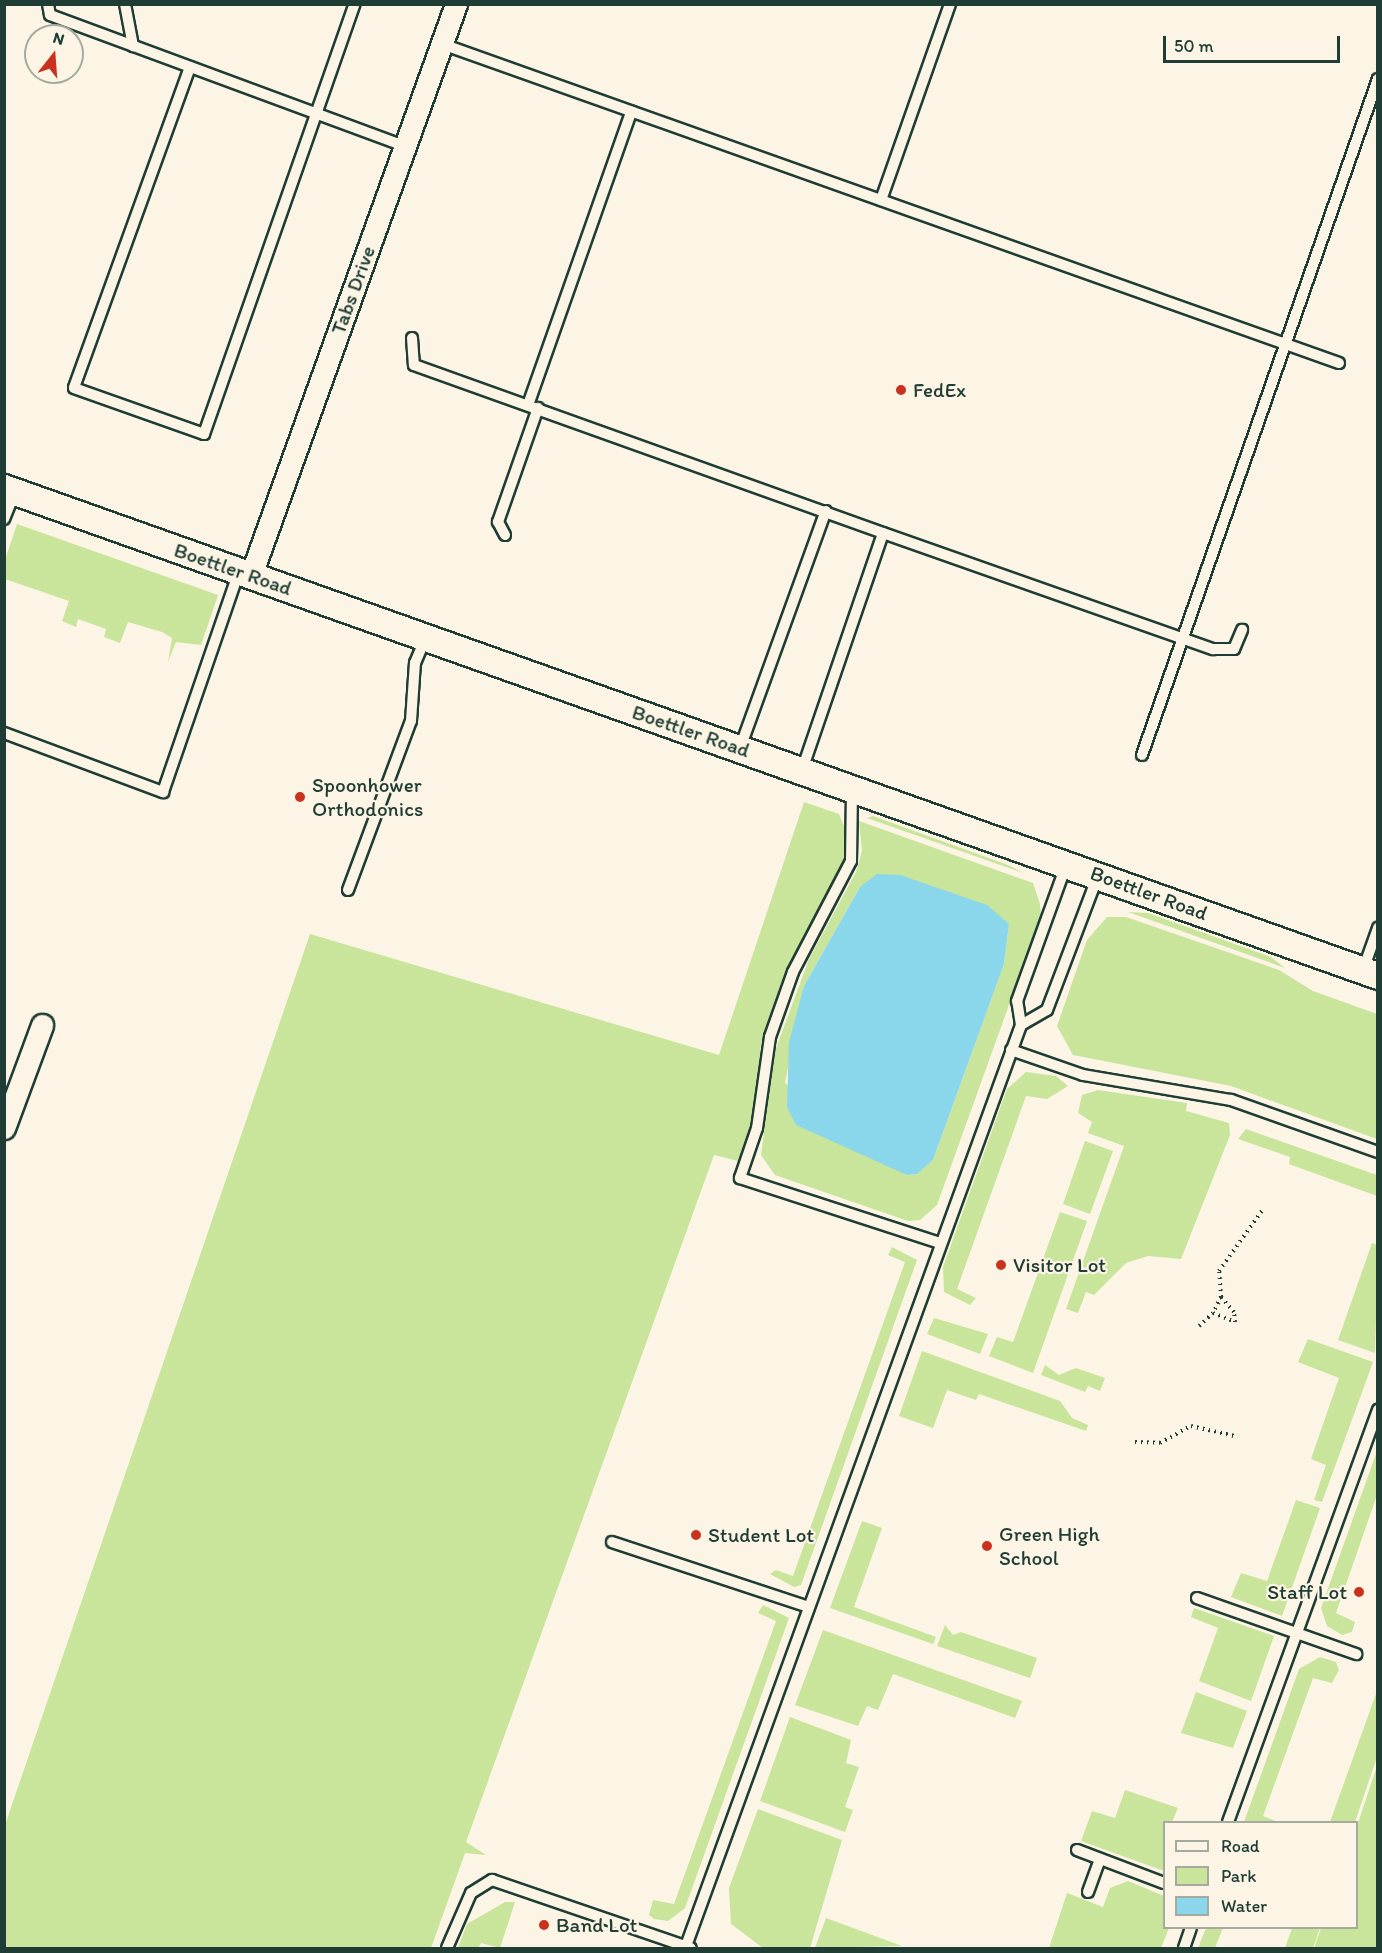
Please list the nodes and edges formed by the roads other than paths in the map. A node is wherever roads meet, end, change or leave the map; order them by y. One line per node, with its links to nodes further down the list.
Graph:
1 (48, 4): 7 (lane)
2 (125, 4): 7 (lane)
3 (355, 4): 11 (lane)
4 (456, 4): 6 (street, Tabs Drive)
5 (950, 4): 13 (lane)
6 (442, 44): 10 (lane); 12 (street, Tabs Drive)
7 (134, 46): 8 (lane)
8 (190, 67): 11 (lane); 11 (lane)
9 (1377, 79): 15 (lane)
10 (631, 112): 13 (lane); 17 (lane)
11 (319, 115): 12 (lane)
12 (405, 146): 23 (street, Tabs Drive)
13 (881, 200): 15 (lane)
14 (412, 338): 17 (lane)
15 (1286, 344): 16 (lane); 26 (lane)
16 (1339, 363)
17 (533, 407): 19 (lane); 22 (lane)
18 (10, 490): 20 (lane); 23 (street, Boettler Road)
19 (826, 511): 21 (lane); 28 (lane)
20 (4, 519)
21 (883, 534): 26 (lane); 30 (lane)
22 (505, 535)
23 (245, 573): 25 (street, Boettler Road); 27 (lane)
24 (1242, 630): 26 (lane)
25 (426, 637): 28 (street, Boettler Road); 34 (lane)
26 (1185, 639): 29 (lane)
27 (4, 733)
28 (740, 748): 30 (street, Boettler Road)
29 (1142, 755)
30 (802, 770): 31 (street, Boettler Road)
31 (852, 787): 32 (street, Boettler Road); 42 (lane)
32 (1067, 864): 33 (street, Boettler Road); 38 (lane)
33 (1098, 875): 36 (street, Boettler Road); 38 (lane)
34 (348, 890)
35 (1377, 928): 36 (lane)
36 (1370, 973)
37 (42, 1025): 40 (street)
38 (1021, 1025): 39 (lane)
39 (1011, 1050): 41 (lane); 42 (lane)
40 (4, 1128)
41 (1377, 1152)
42 (940, 1243): 46 (lane)
43 (1377, 1409): 47 (lane)
44 (612, 1542): 46 (lane)
45 (1197, 1598): 47 (lane)
46 (808, 1607): 55 (lane)
47 (1295, 1635): 48 (lane); 49 (lane)
48 (1356, 1654)
49 (1228, 1821)
50 (1077, 1850): 51 (lane)
51 (1100, 1859): 52 (lane); 53 (lane)
52 (1163, 1883)
53 (1088, 1892)
54 (1191, 1929): 57 (lane)
55 (689, 1947): 56 (lane)
56 (447, 1948)
57 (1184, 1948)

